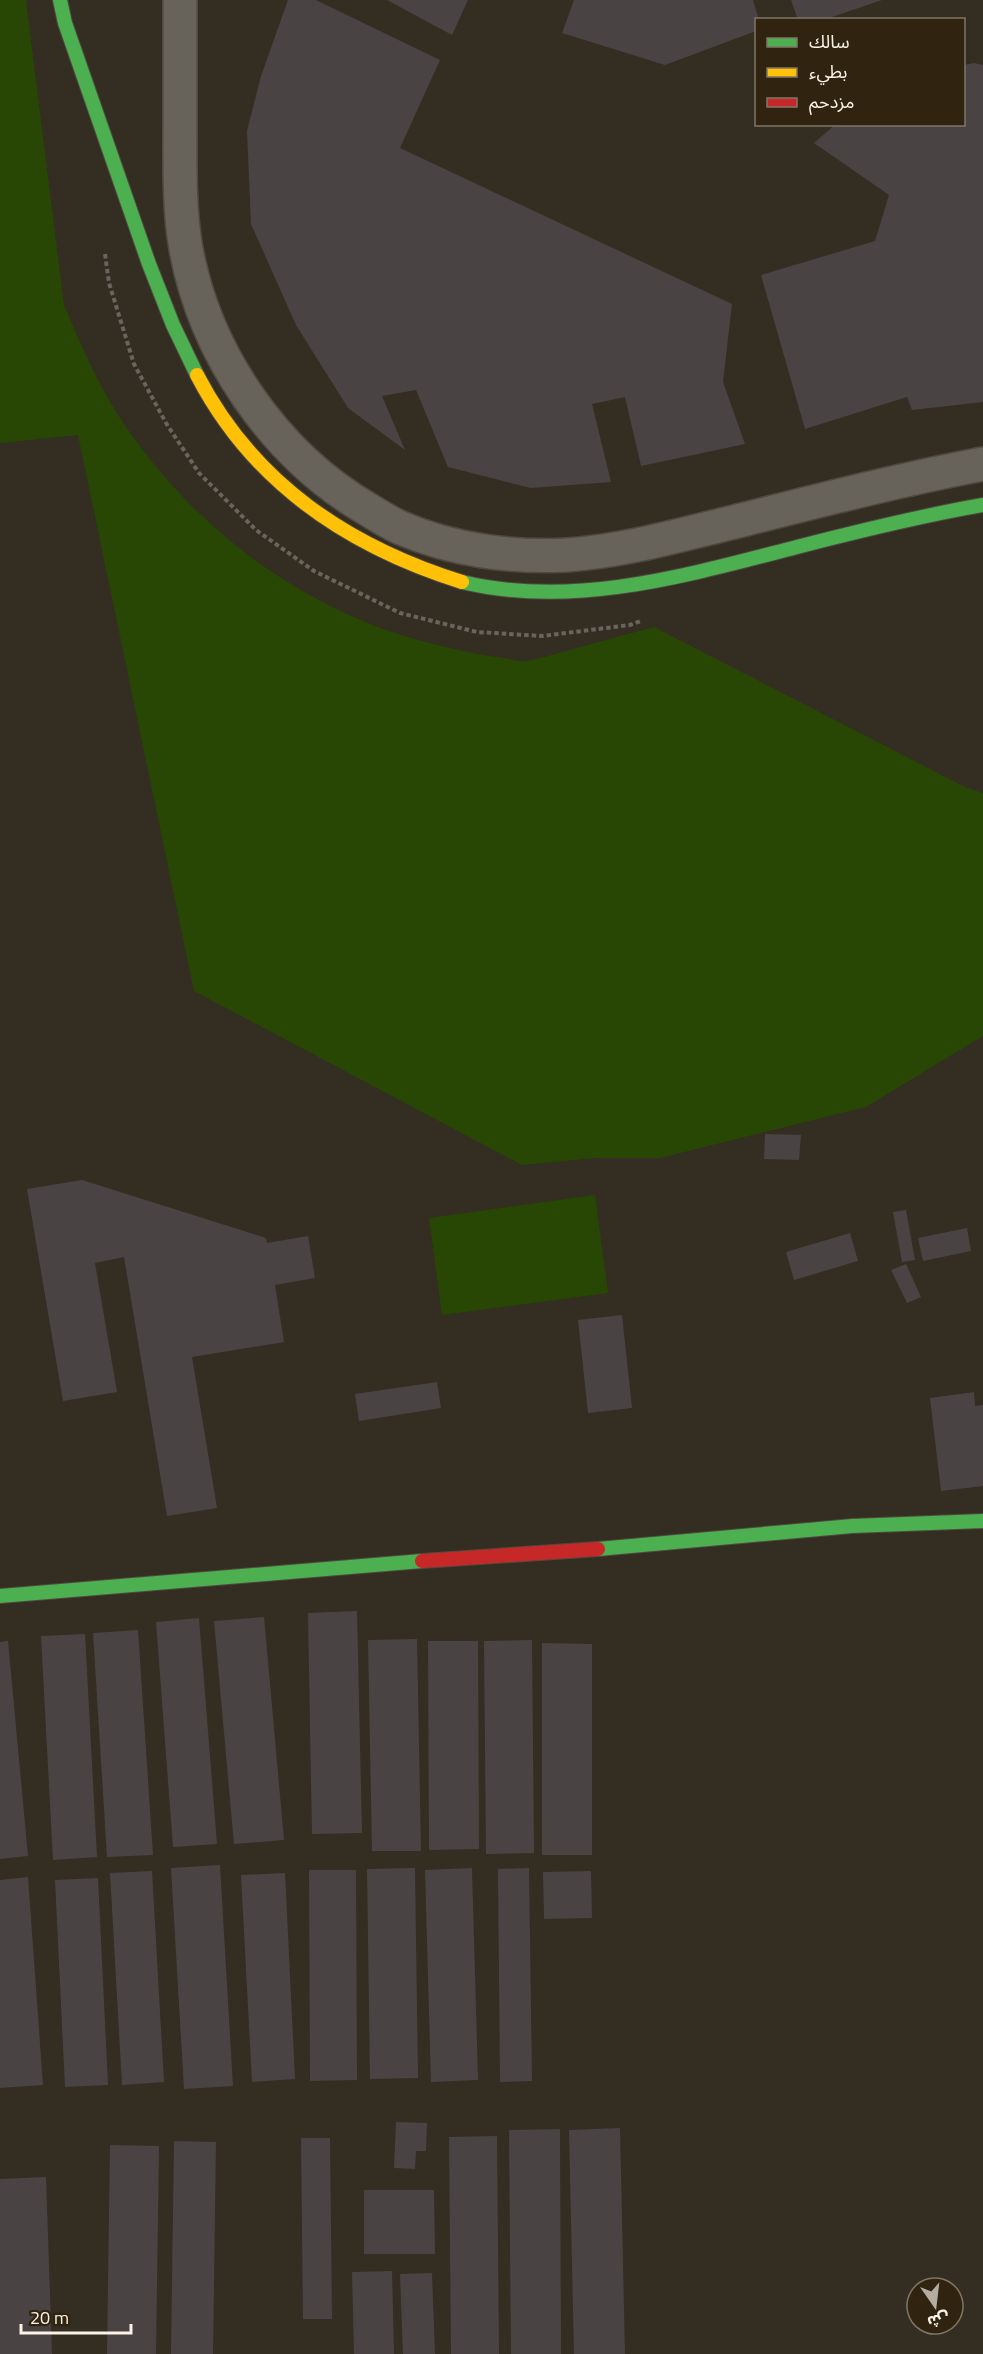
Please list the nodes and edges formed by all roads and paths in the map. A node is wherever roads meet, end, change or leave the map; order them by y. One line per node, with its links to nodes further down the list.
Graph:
1 (60, 0): 5 (street)
2 (180, 0): 4 (street)
3 (104, 249): 6 (path)
4 (983, 464)
5 (983, 505)
6 (649, 618)
7 (983, 1521): 8 (street)
8 (0, 1596)

